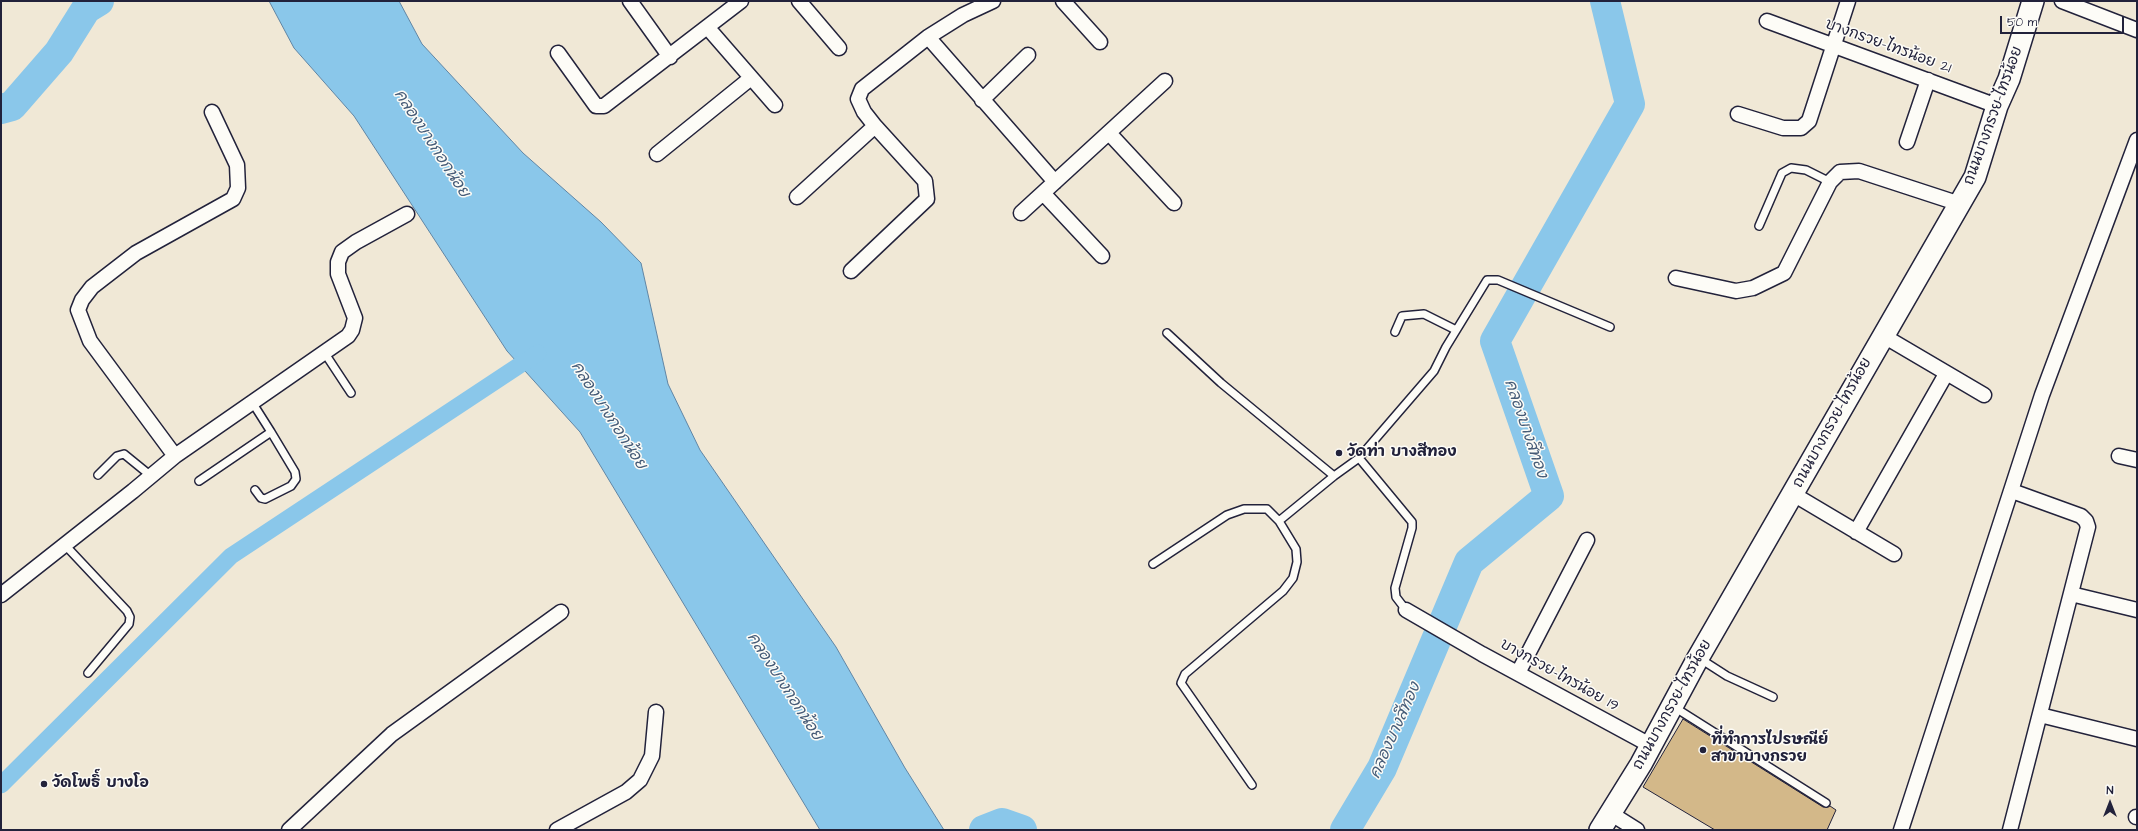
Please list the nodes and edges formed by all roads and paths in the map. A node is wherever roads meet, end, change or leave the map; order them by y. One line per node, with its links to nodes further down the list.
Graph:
1 (630, 1): 18 (street)
2 (740, 1): 10 (street)
3 (799, 1): 15 (street)
4 (994, 1): 12 (street)
5 (1063, 1): 13 (street)
6 (1848, 1): 14 (street)
7 (2033, 1): 24 (main road, ถนนบางกรวย-ไทรน้อย)
8 (2062, 1): 11 (street)
9 (1767, 21): 14 (street, บางกรวย-ไทรน้อย 21)
10 (708, 28): 18 (street); 19 (street)
11 (2137, 30)
12 (928, 37): 22 (street); 27 (street)
13 (1100, 42)
14 (1835, 45): 20 (street, บางกรวย-ไทรน้อย 21); 26 (street)
15 (839, 48)
16 (558, 53): 18 (street)
17 (1028, 55): 22 (street)
18 (670, 57)
19 (751, 78): 23 (street); 31 (street)
20 (1928, 80): 24 (street, บางกรวย-ไทรน้อย 21); 30 (street)
21 (1165, 81): 28 (street)
22 (982, 100): 32 (street)
23 (775, 105)
24 (1997, 106): 37 (main road, ถนนบางกรวย-ไทรน้อย)
25 (212, 112): 55 (street)
26 (1738, 114)
27 (875, 126): 35 (street); 42 (street)
28 (1109, 133): 32 (street); 36 (street)
29 (2137, 140): 64 (street)
30 (1907, 142)
31 (657, 154)
32 (1055, 182): 34 (street)
33 (1830, 182): 37 (street); 40 (lane); 43 (street)
34 (1043, 193): 38 (street); 41 (street)
35 (797, 197)
36 (1174, 203)
37 (1960, 204): 48 (main road, ถนนบางกรวย-ไทรน้อย)
38 (1021, 213)
39 (407, 214): 49 (street)
40 (1759, 226)
41 (1102, 256)
42 (851, 271)
43 (1676, 278)
44 (1610, 327): 45 (lane)
45 (1456, 330): 46 (lane); 57 (lane)
46 (1395, 332)
47 (1167, 333): 61 (lane)
48 (1882, 335): 50 (street); 65 (main road, ถนนบางกรวย-ไทรน้อย)
49 (324, 352): 51 (lane); 53 (street)
50 (1946, 374): 52 (street); 67 (street)
51 (351, 393)
52 (1984, 395)
53 (252, 402): 54 (lane); 55 (street)
54 (271, 432): 62 (lane); 63 (lane)
55 (175, 456): 60 (street)
56 (2119, 456): 58 (street)
57 (1359, 458): 61 (lane); 74 (lane)
58 (2137, 460)
59 (98, 475): 60 (lane)
60 (151, 476): 69 (street)
61 (1334, 476): 66 (lane)
62 (200, 481)
63 (255, 490)
64 (2012, 491): 72 (street); 92 (street)
65 (1793, 494): 67 (street); 77 (main road, ถนนบางกรวย-ไทรน้อย)
66 (1279, 521): 71 (lane); 86 (lane)
67 (1856, 532): 70 (street)
68 (1587, 540): 79 (street)
69 (65, 545): 73 (street); 78 (lane)
70 (1894, 554)
71 (1153, 564)
72 (2071, 594): 75 (street); 83 (street)
73 (1, 595)
74 (1406, 610): 79 (street, บางกรวย-ไทรน้อย 19)
75 (2137, 610)
76 (561, 612): 89 (street)
77 (1698, 658): 80 (lane); 81 (main road, ถนนบางกรวย-ไทรน้อย)
78 (88, 673)
79 (1518, 673): 85 (street, บางกรวย-ไทรน้อย 19)
80 (1773, 697)
81 (1672, 706): 85 (main road, ถนนบางกรวย-ไทรน้อย); 87 (lane)
82 (656, 712): 90 (street)
83 (2040, 715): 84 (street); 93 (street)
84 (2137, 740)
85 (1650, 745): 88 (main road, ถนนบางกรวย-ไทรน้อย)
86 (1252, 785)
87 (1826, 803)
88 (1605, 821): 91 (street)
89 (289, 830)
90 (557, 830)
91 (1636, 830)
92 (1901, 830)
93 (2010, 830)

